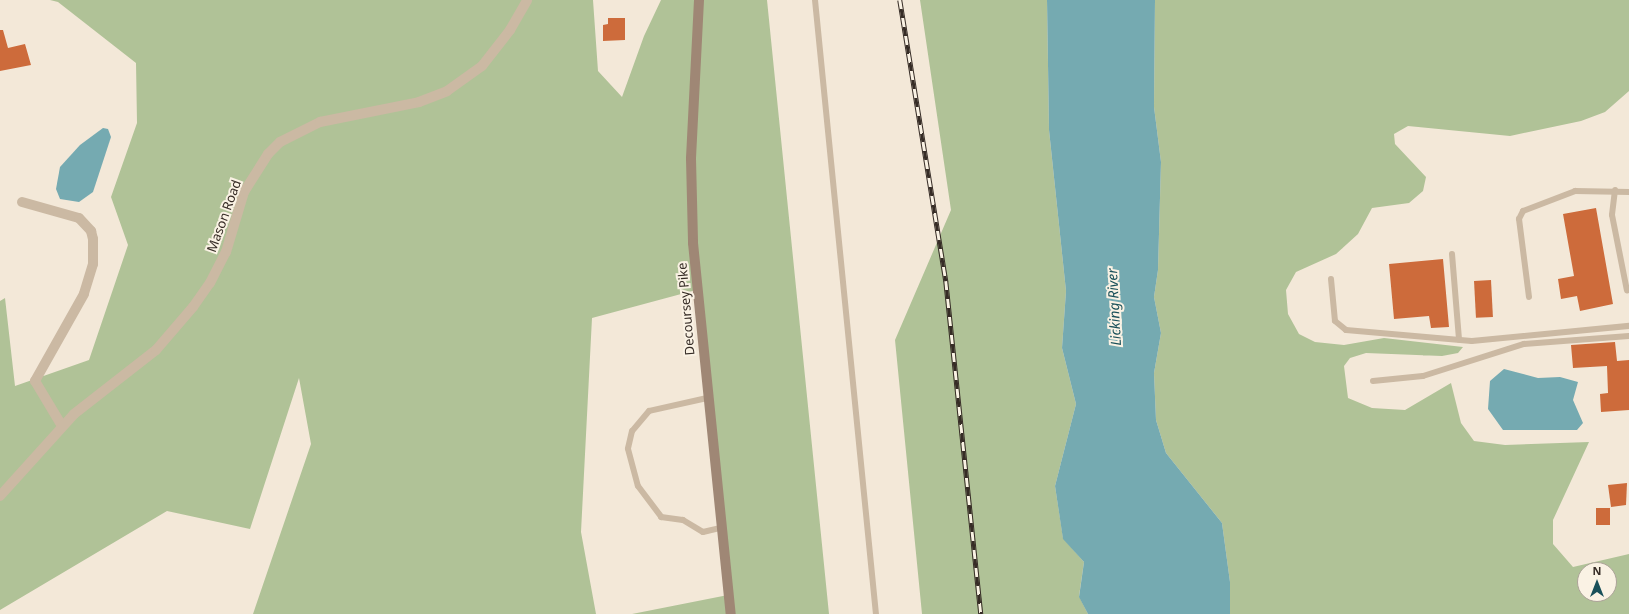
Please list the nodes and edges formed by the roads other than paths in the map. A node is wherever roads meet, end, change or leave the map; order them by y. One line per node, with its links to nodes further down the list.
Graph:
1 (528, 0): 16 (street, Mason Road)
2 (699, 0): 15 (main road, Decoursey Pike)
3 (815, 0): 20 (lane)
4 (1615, 190): 5 (lane); 9 (lane); 10 (lane)
5 (1629, 192)
6 (22, 202): 16 (street)
7 (1452, 254): 13 (lane)
8 (1331, 279): 13 (lane)
9 (1627, 291)
10 (1529, 296)
11 (1629, 326): 13 (lane)
12 (1629, 336): 14 (lane)
13 (1459, 340)
14 (1373, 381)
15 (707, 398): 18 (main road, Decoursey Pike); 18 (lane)
16 (62, 426): 17 (street, Mason Road)
17 (0, 496)
18 (720, 528): 19 (main road, Decoursey Pike)
19 (731, 614)
20 (876, 614)

